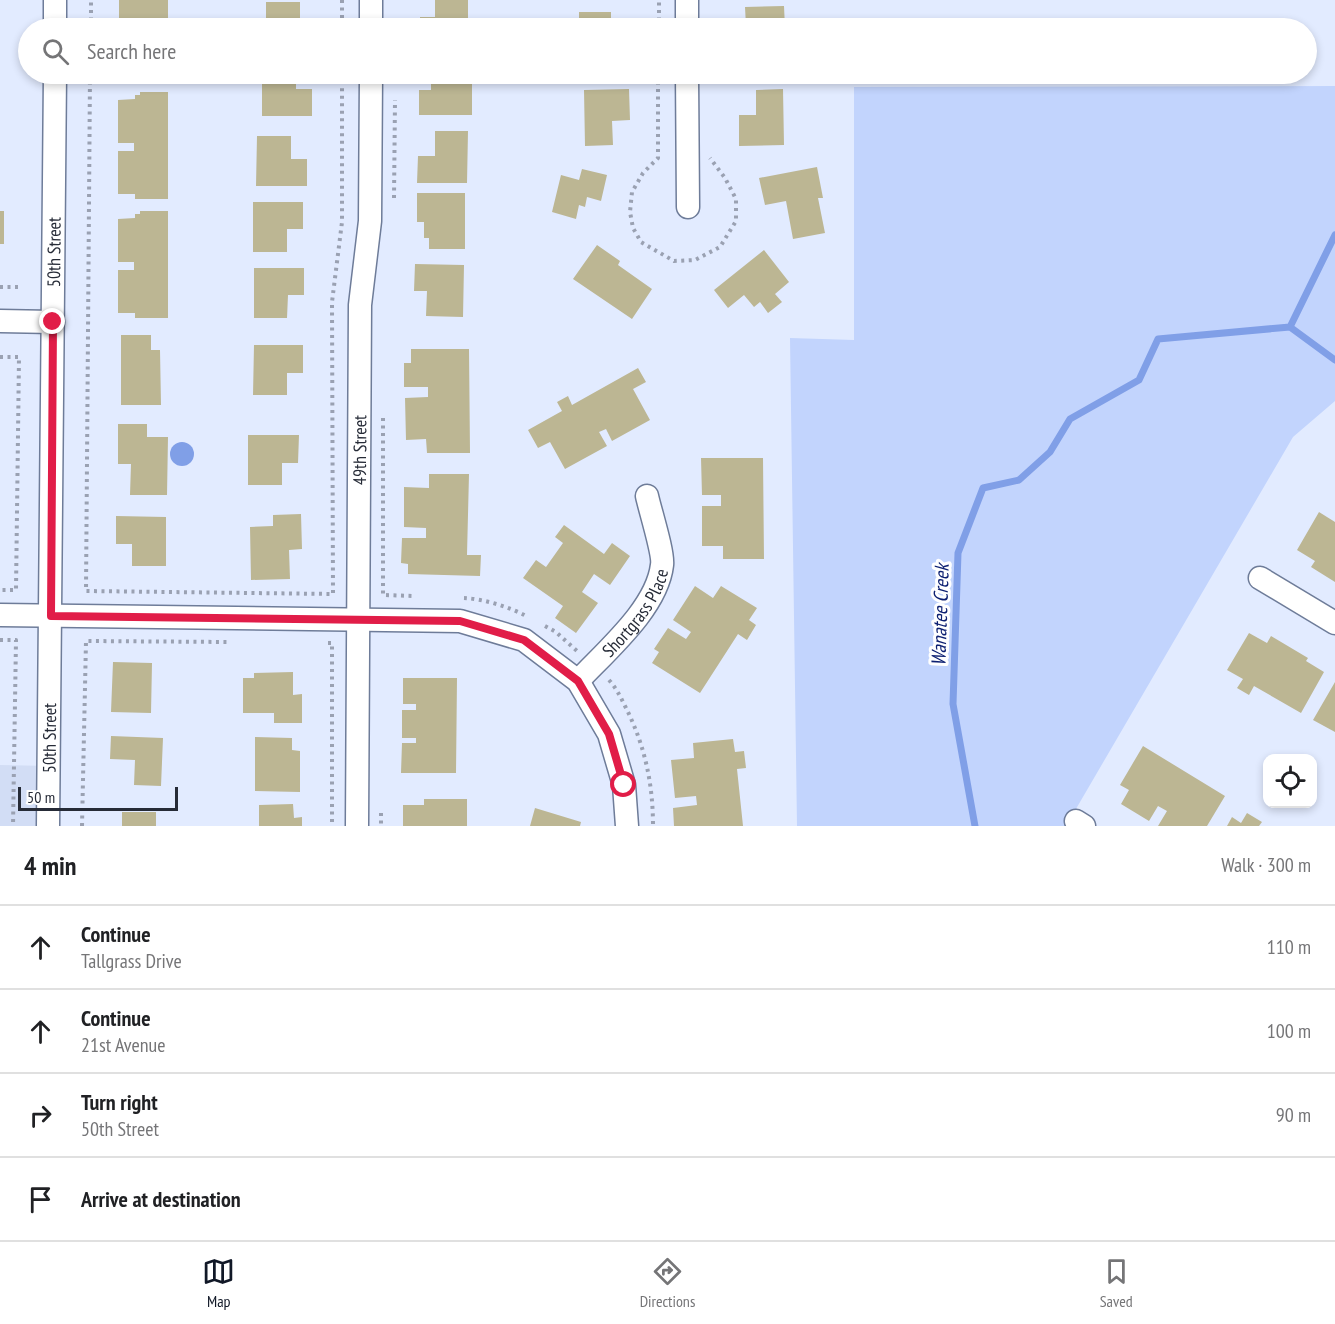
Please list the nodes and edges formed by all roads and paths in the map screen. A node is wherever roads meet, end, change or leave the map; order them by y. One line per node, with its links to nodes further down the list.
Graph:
1 (55, 0): 7 (street)
2 (91, 0): 8 (path)
3 (342, 0): 9 (path)
4 (371, 0): 10 (street)
5 (659, 0): 11 (path)
6 (687, 0): 12 (street)
7 (55, 18)
8 (91, 18)
9 (342, 18)
10 (371, 18)
11 (659, 18)
12 (687, 18)
13 (55, 84): 23 (street, 50th Street)
14 (90, 84): 29 (path)
15 (371, 84): 35 (street, 49th Street)
16 (687, 84): 19 (street)
17 (395, 96): 18 (path)
18 (393, 207)
19 (688, 207)
20 (0, 287): 21 (path)
21 (19, 287)
22 (0, 321): 23 (street)
23 (53, 322): 33 (street, 50th Street)
24 (0, 357): 28 (path)
25 (383, 416): 30 (path)
26 (647, 496): 41 (street, Shortgrass Place)
27 (1260, 578): 37 (street)
28 (0, 590)
29 (333, 594)
30 (417, 597)
31 (461, 598): 34 (path)
32 (0, 615): 33 (street)
33 (51, 616): 35 (street); 43 (street, 50th Street)
34 (529, 618)
35 (358, 620): 41 (street); 46 (street, 49th Street)
36 (538, 622): 41 (path)
37 (1335, 623)
38 (0, 640): 42 (path)
39 (238, 642): 44 (path)
40 (320, 643): 45 (path)
41 (586, 673): 47 (street); 48 (path)
42 (13, 826)
43 (48, 826)
44 (82, 826)
45 (332, 826)
46 (357, 826)
47 (627, 826)
48 (653, 826)

